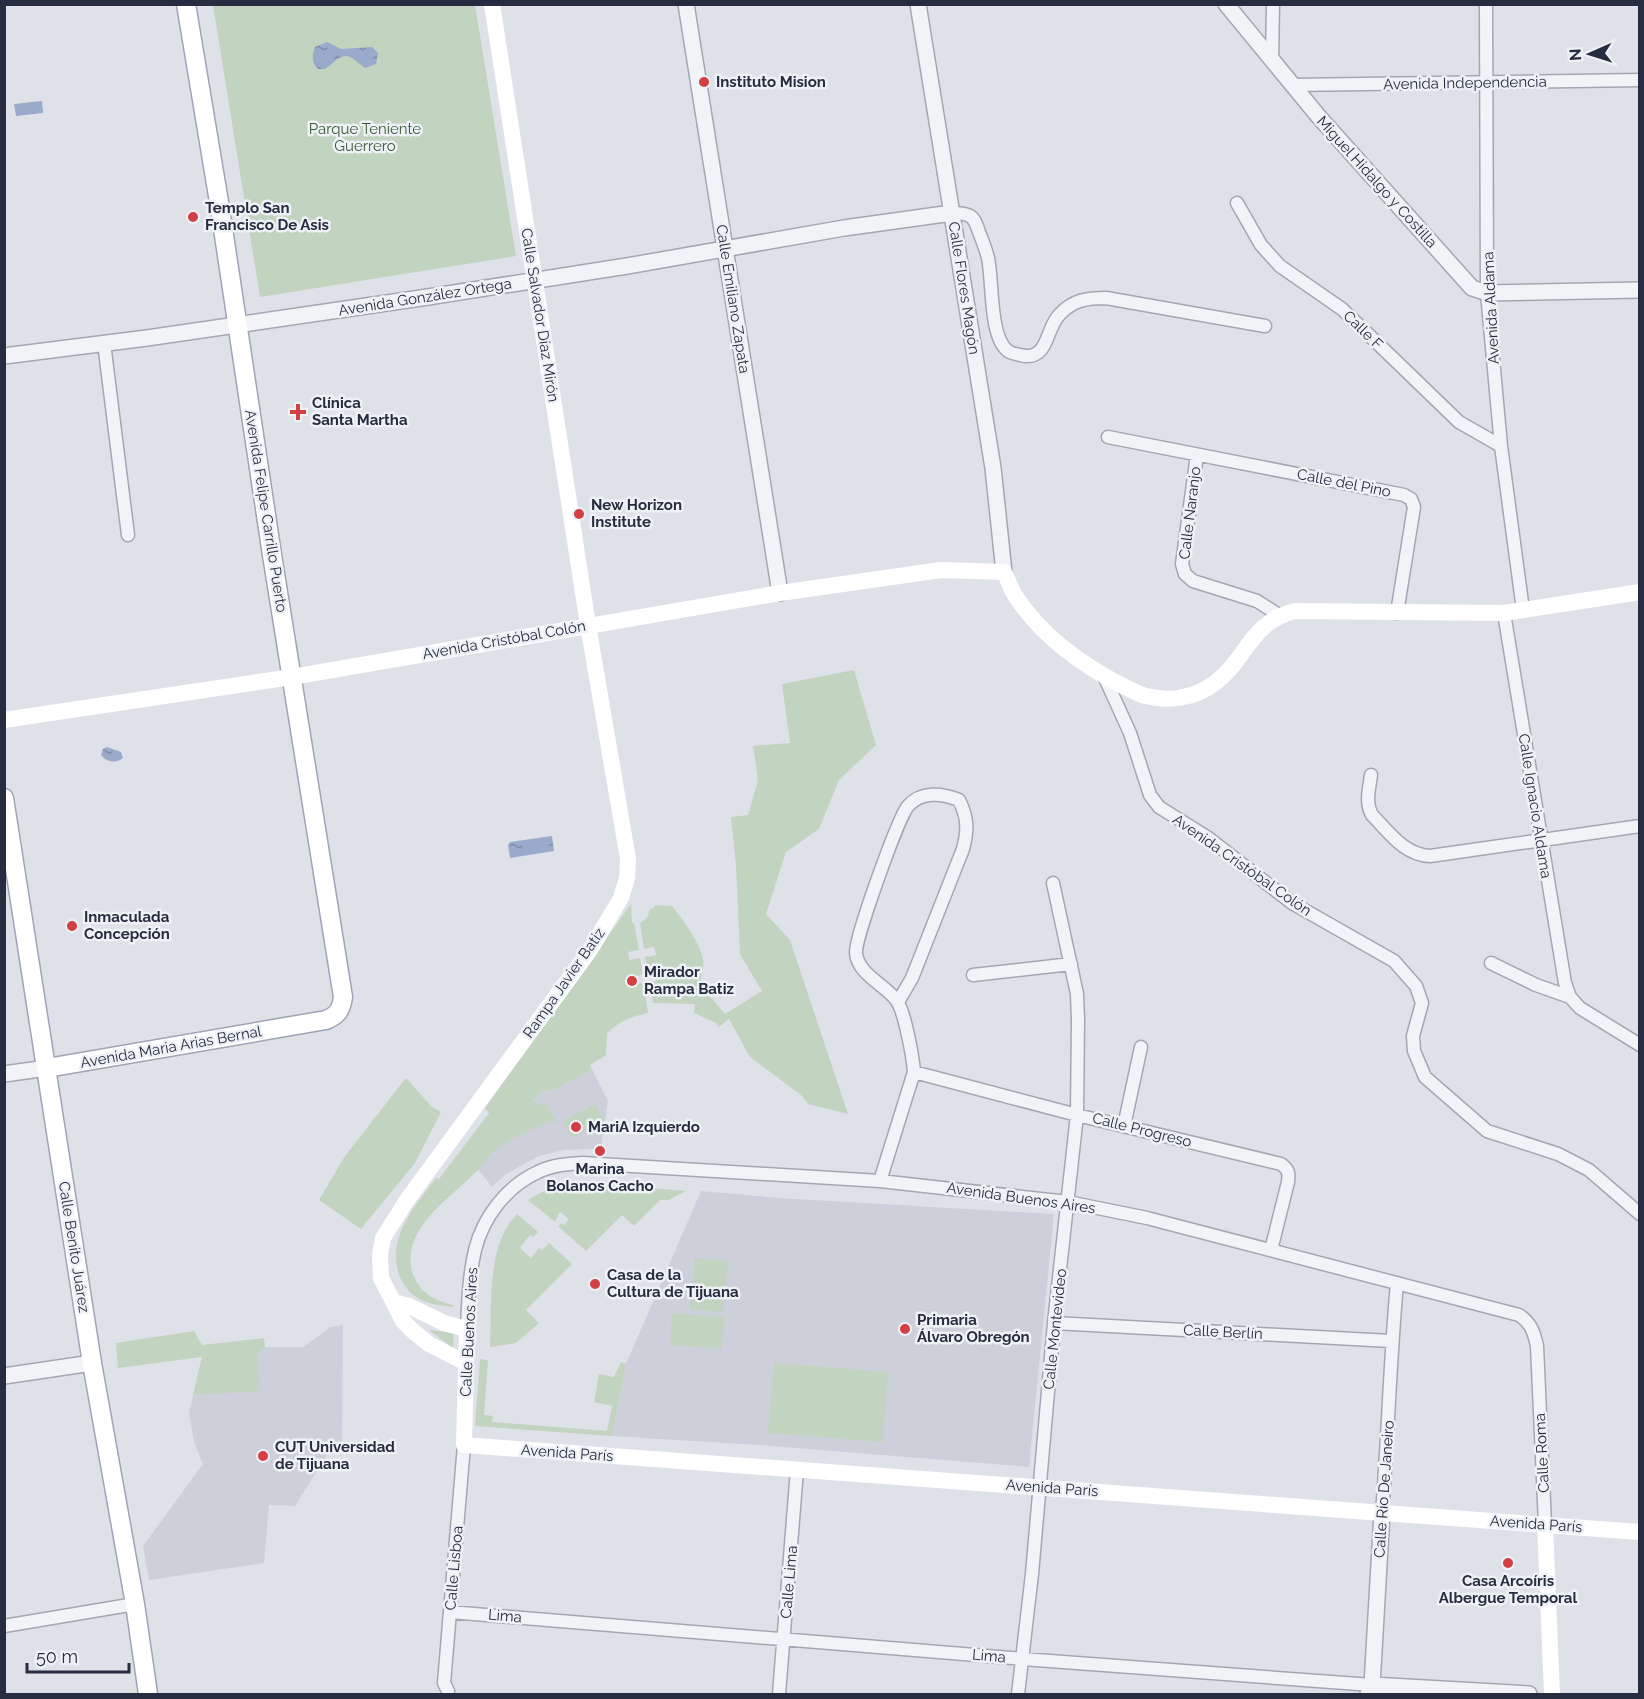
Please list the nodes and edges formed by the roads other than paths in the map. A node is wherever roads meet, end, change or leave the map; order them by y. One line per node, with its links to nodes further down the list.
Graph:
1 (186, 4): 18 (main road, Avenida Felipe Carrillo Puerto)
2 (492, 4): 15 (main road, Calle Salvador Díaz Mirón)
3 (686, 4): 14 (street, Calle Emiliano Zapata)
4 (918, 4): 13 (street, Calle Flores Magón)
5 (1226, 4): 8 (street, Miguel Hidalgo y Costilla)
6 (1273, 4): 8 (street)
7 (1486, 4): 10 (street, Avenida Aldama)
8 (1272, 62): 11 (street, Miguel Hidalgo y Costilla)
9 (1640, 80): 10 (street, Avenida Independencia)
10 (1488, 83): 11 (street, Avenida Independencia); 17 (street, Avenida Aldama)
11 (1291, 85): 17 (street, Miguel Hidalgo y Costilla)
12 (1237, 203): 23 (street, Calle F)
13 (952, 213): 14 (street, Avenida González Ortega); 19 (street); 26 (street, Calle Flores Magón)
14 (725, 248): 15 (street, Avenida González Ortega); 27 (street, Calle Emiliano Zapata)
15 (534, 280): 18 (street, Avenida González Ortega); 33 (main road, Calle Salvador Díaz Mirón)
16 (1640, 290): 17 (street)
17 (1487, 294): 23 (street, Avenida Aldama)
18 (238, 324): 20 (street, Avenida González Ortega); 35 (main road, Avenida Felipe Carrillo Puerto)
19 (1265, 326)
20 (104, 343): 21 (street, Avenida González Ortega); 25 (street)
21 (4, 356)
22 (1108, 437): 24 (street)
23 (1501, 446): 29 (street, Avenida Aldama)
24 (1197, 455): 30 (street, Calle del Pino); 32 (street, Calle Naranjo)
25 (128, 535)
26 (1004, 572): 27 (main road, Avenida Cristóbal Colón); 34 (main road)
27 (780, 592): 33 (main road, Avenida Cristóbal Colón)
28 (1640, 592): 29 (main road)
29 (1523, 610): 31 (main road)
30 (1397, 613): 31 (main road); 32 (main road)
31 (1504, 613): 40 (street, Calle Ignacio Aldama)
32 (1279, 615): 34 (main road)
33 (588, 625): 35 (main road, Avenida Cristóbal Colón); 61 (main road, Rampa Javier Batiz)
34 (1104, 676): 58 (street, Avenida Cristóbal Colón)
35 (292, 677): 36 (main road, Avenida Cristóbal Colón); 47 (main road, Avenida Felipe Carrillo Puerto)
36 (4, 720)
37 (1371, 776): 40 (street)
38 (4, 798): 50 (main road, Calle Benito Juárez)
39 (1640, 826): 40 (street)
40 (1540, 841): 45 (street, Calle Ignacio Aldama)
41 (1053, 883): 43 (street, Calle Montevideo)
42 (1491, 963): 45 (street)
43 (1071, 964): 44 (street); 53 (street, Calle Montevideo)
44 (973, 975)
45 (1570, 997): 48 (street)
46 (898, 1002): 46 (street); 51 (street)
47 (336, 1016): 50 (main road, Avenida Maria Arias Bernal)
48 (1640, 1045)
49 (1141, 1047): 54 (street)
50 (47, 1068): 52 (street, Avenida Maria Arias Bernal); 66 (main road, Calle Benito Juárez)
51 (914, 1072): 53 (street, Calle Progreso); 56 (street)
52 (4, 1074)
53 (1077, 1115): 54 (street, Calle Progreso); 57 (street, Calle Montevideo)
54 (1124, 1126): 59 (street, Calle Progreso)
55 (537, 1172): 56 (street, Avenida Buenos Aires); 64 (street, Calle Buenos Aires)
56 (880, 1181): 57 (street, Avenida Buenos Aires)
57 (1068, 1202): 59 (street, Avenida Buenos Aires); 63 (street, Calle Montevideo)
58 (1640, 1214)
59 (1271, 1250): 60 (street, Avenida Buenos Aires)
60 (1397, 1283): 62 (street, Avenida Buenos Aires); 65 (street, Calle Río De Janeiro)
61 (394, 1302): 64 (main road); 67 (main road, Rampa Javier Batiz)
62 (1528, 1321): 73 (street, Calle Roma)
63 (1054, 1323): 65 (street, Calle Berlín); 71 (street, Calle Montevideo)
64 (467, 1329): 67 (main road, Calle Buenos Aires)
65 (1391, 1341): 72 (street, Calle Río De Janeiro)
66 (92, 1363): 68 (street); 75 (main road, Calle Benito Juárez)
67 (466, 1363): 69 (main road, Calle Buenos Aires)
68 (4, 1376)
69 (464, 1445): 70 (main road, Avenida París); 76 (street, Calle Lisboa)
70 (797, 1470): 71 (main road, Avenida París); 78 (street, Calle Lima)
71 (1039, 1487): 72 (main road, Avenida París); 79 (street, Calle Montevideo)
72 (1382, 1514): 73 (main road, Avenida París); 80 (street, Calle Río De Janeiro)
73 (1545, 1524): 74 (main road, Avenida París); 86 (main road, Calle Roma)
74 (1640, 1532)
75 (135, 1604): 77 (street); 82 (main road, Calle Benito Juárez)
76 (450, 1612): 78 (street, Lima); 81 (street, Calle Lisboa)
77 (4, 1626)
78 (784, 1639): 79 (street, Lima); 83 (street, Calle Lima)
79 (1023, 1659): 80 (street, Lima); 84 (street, Calle Montevideo)
80 (1370, 1690): 85 (street, Lima)
81 (448, 1691)
82 (148, 1695)
83 (779, 1695)
84 (1018, 1695)
85 (1529, 1695)
86 (1552, 1695)

